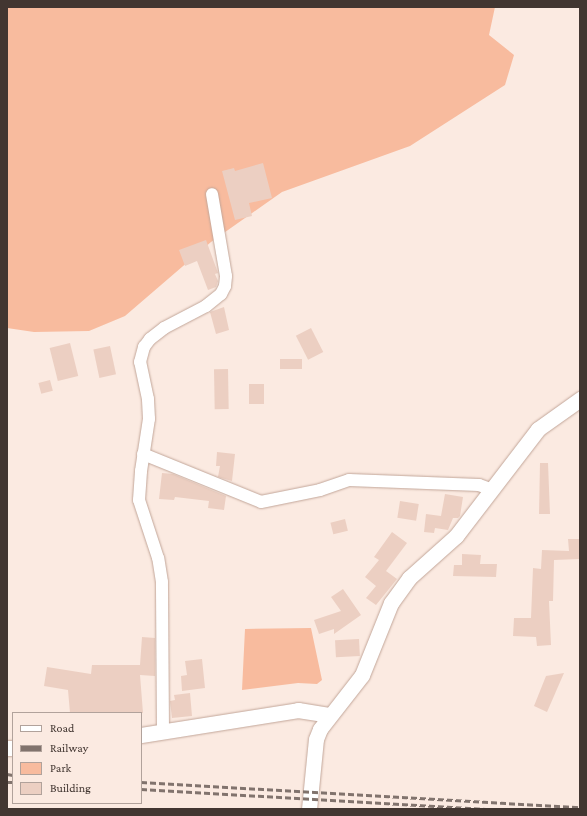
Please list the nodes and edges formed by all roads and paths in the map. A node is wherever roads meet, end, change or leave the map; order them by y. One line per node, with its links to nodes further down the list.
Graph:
1 (212, 194): 3 (street)
2 (580, 399): 4 (street)
3 (143, 454): 4 (street); 6 (street)
4 (493, 490): 5 (street)
5 (329, 715): 6 (street); 8 (street)
6 (163, 732): 7 (street)
7 (142, 735)
8 (309, 809)

